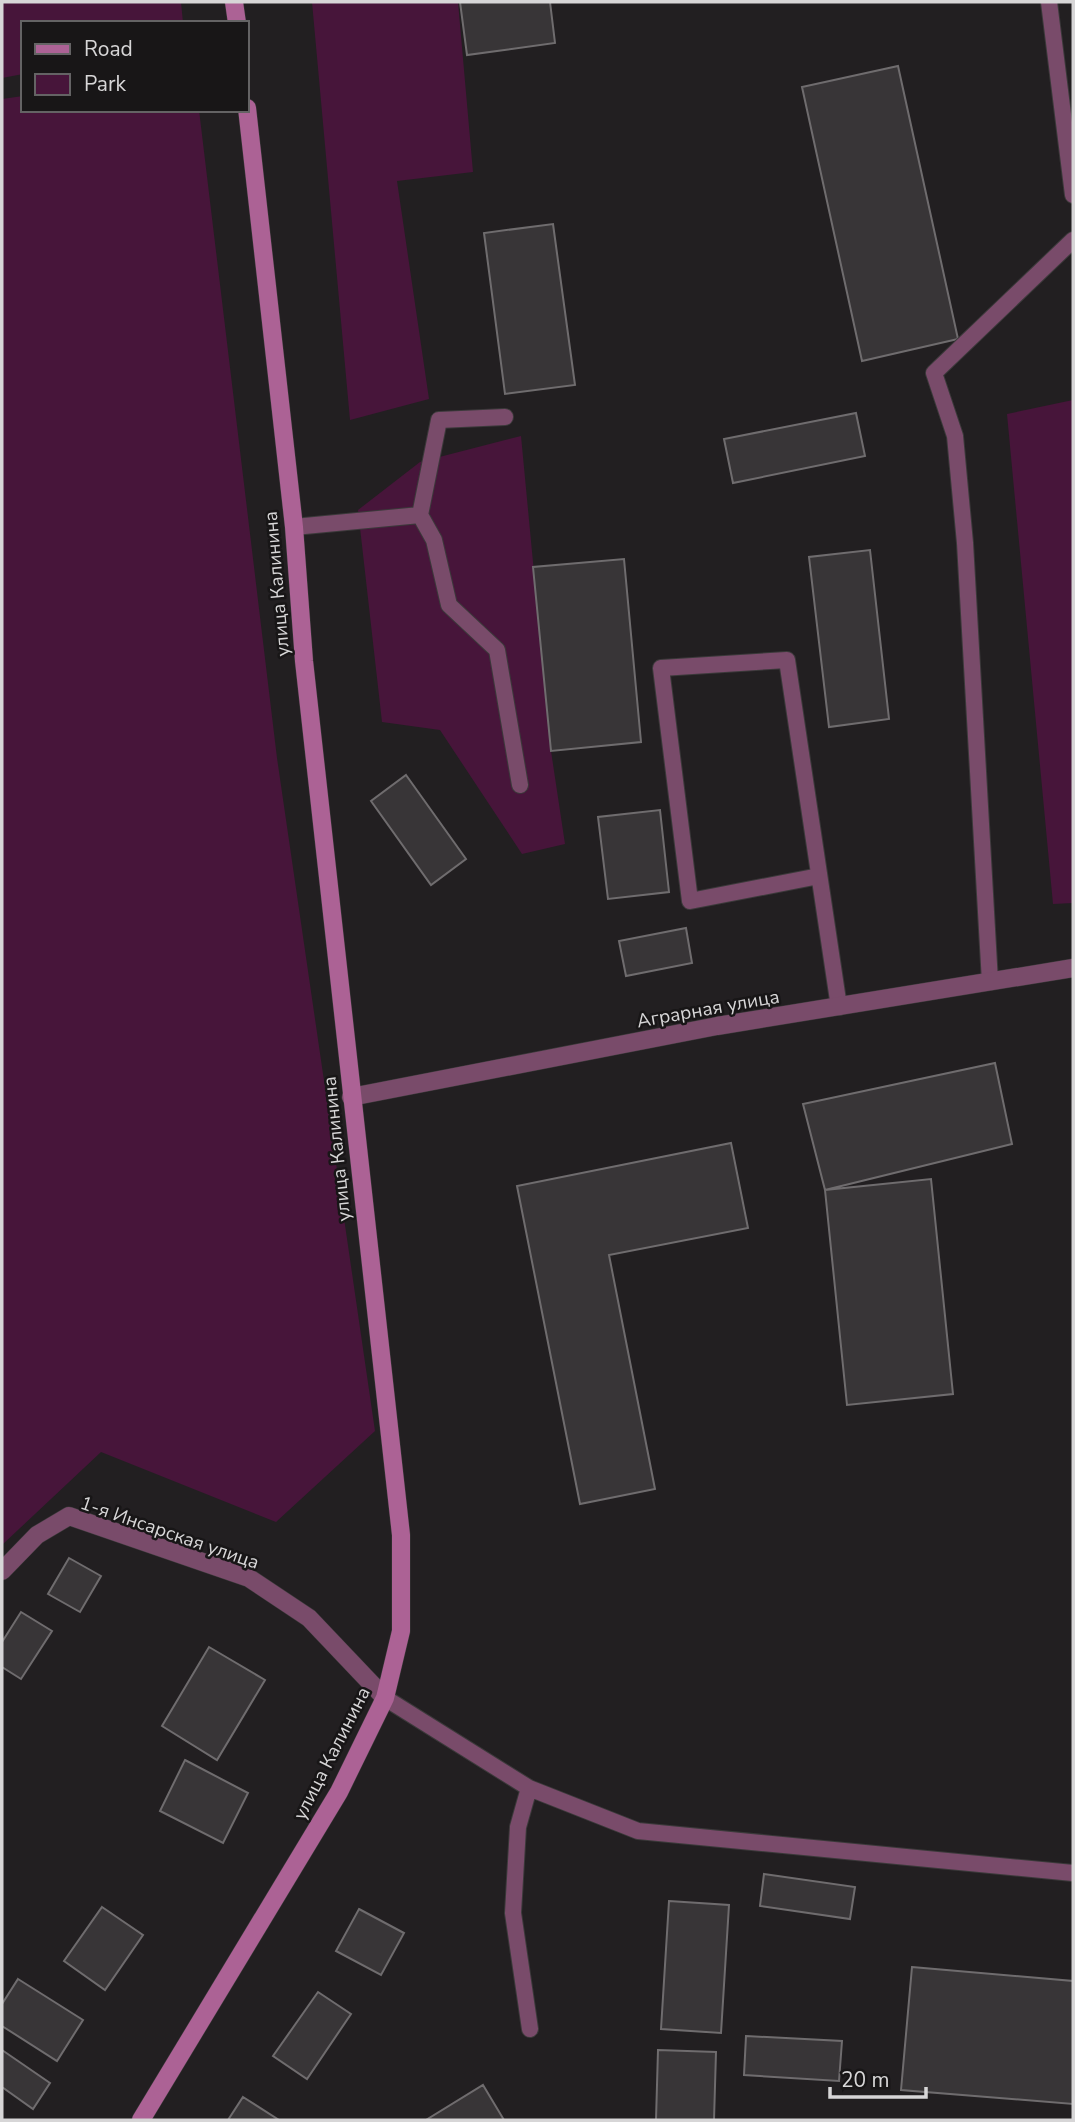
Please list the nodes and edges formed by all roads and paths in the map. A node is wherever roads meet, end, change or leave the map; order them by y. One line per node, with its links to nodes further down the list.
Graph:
1 (234, 2): 3 (main road)
2 (1049, 2): 5 (lane)
3 (237, 21)
4 (247, 112): 9 (main road, улица Калинина)
5 (1073, 195)
6 (1073, 240): 13 (lane)
7 (505, 416): 8 (lane)
8 (420, 516): 9 (lane); 10 (lane)
9 (294, 527): 15 (main road, улица Калинина)
10 (520, 785)
11 (819, 876): 11 (lane); 14 (lane)
12 (1073, 968): 13 (street, Аграрная улица)
13 (990, 982): 14 (street, Аграрная улица)
14 (839, 1007): 15 (street, Аграрная улица)
15 (352, 1097): 17 (main road, улица Калинина)
16 (2, 1572): 17 (street, 1-я Инсарская улица)
17 (385, 1698): 18 (lane); 21 (main road, улица Калинина)
18 (529, 1787): 19 (lane); 20 (lane)
19 (1073, 1873)
20 (530, 2029)
21 (141, 2120)

